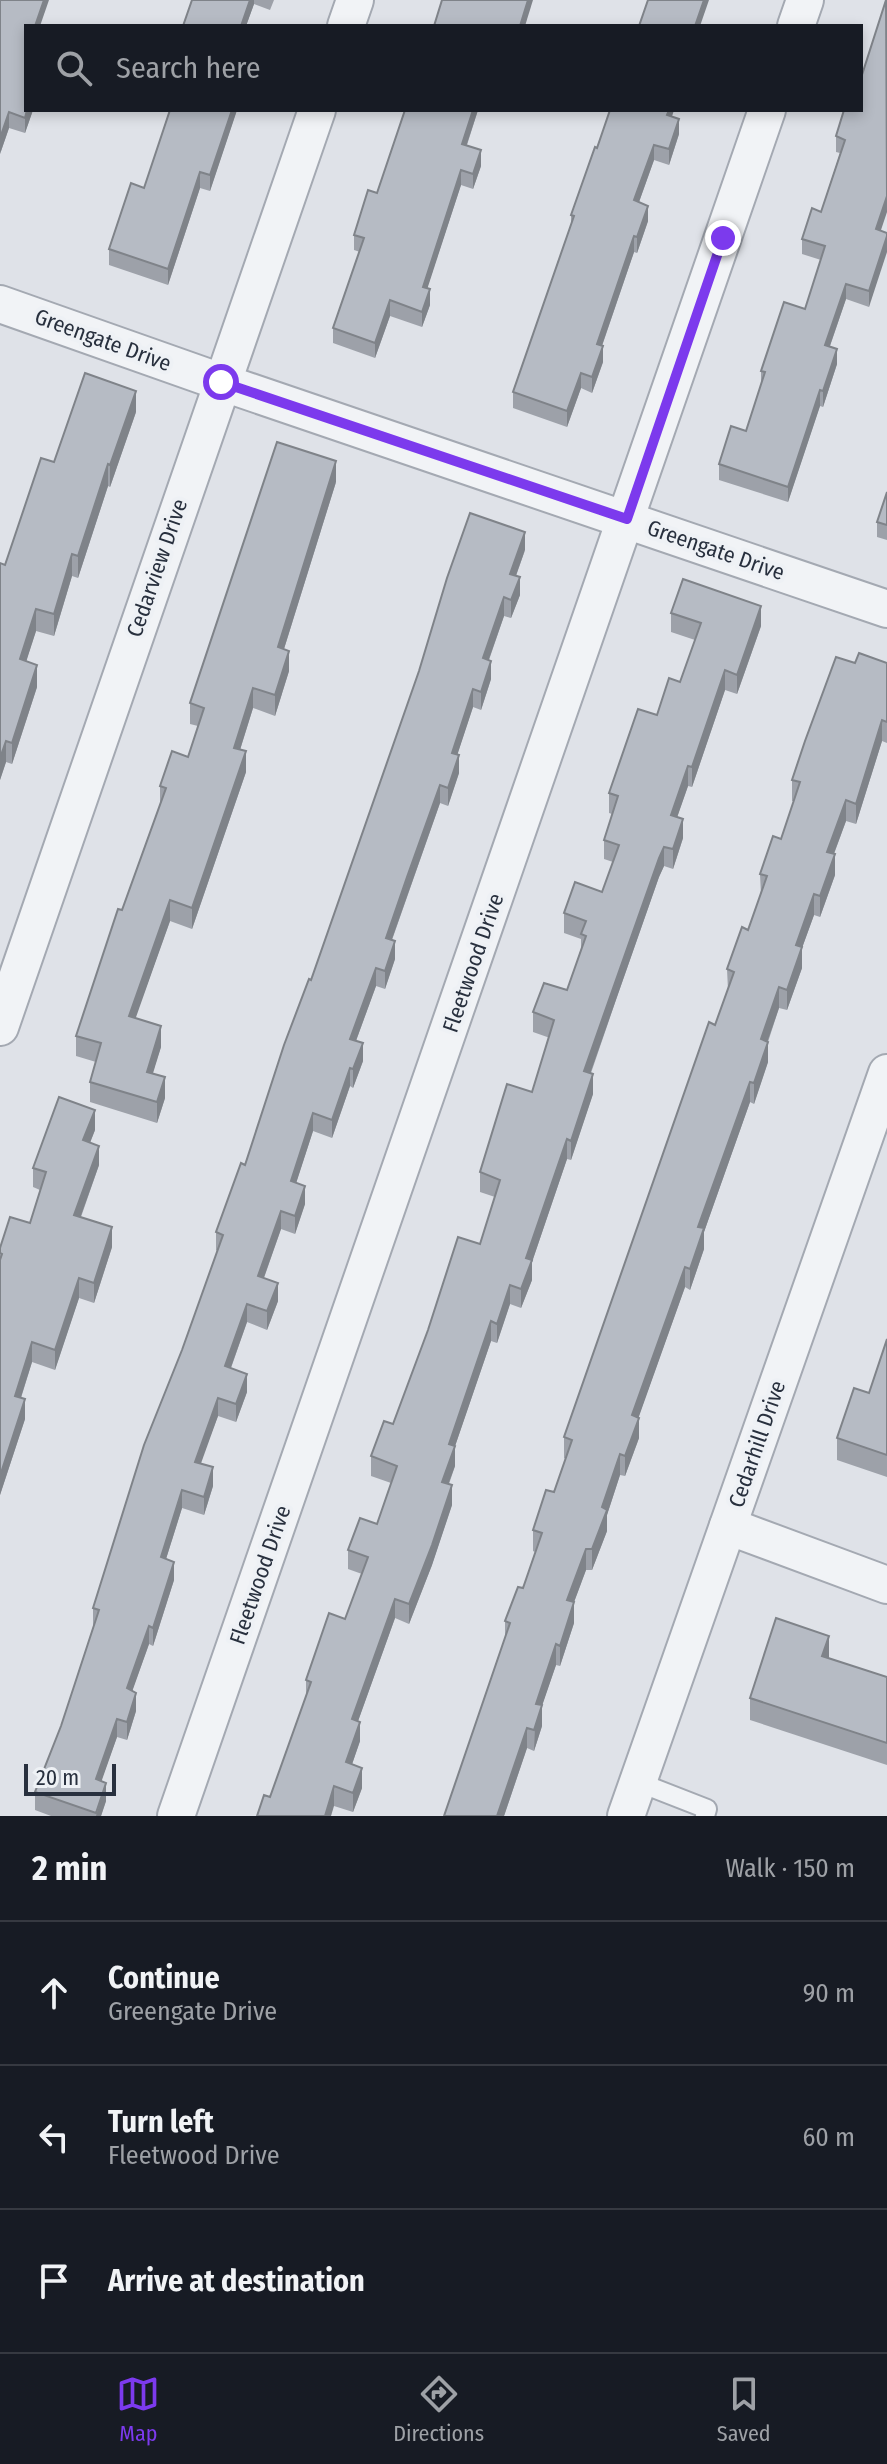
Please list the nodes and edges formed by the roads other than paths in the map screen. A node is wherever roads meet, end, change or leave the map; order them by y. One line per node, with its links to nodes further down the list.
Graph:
1 (355, 0): 3 (street)
2 (805, 0): 4 (street)
3 (347, 24)
4 (797, 24)
5 (316, 112): 8 (street, Cedarview Drive)
6 (766, 112): 9 (street, Fleetwood Drive)
7 (0, 304): 8 (street, Greengate Drive)
8 (221, 382): 9 (street, Greengate Drive); 11 (street, Cedarview Drive)
9 (627, 519): 10 (street, Greengate Drive); 17 (street, Fleetwood Drive)
10 (887, 609)
11 (0, 1027)
12 (887, 1073): 13 (street, Cedarhill Drive)
13 (881, 1110): 14 (street, Cedarhill Drive)
14 (728, 1526): 15 (street); 16 (street, Cedarhill Drive)
15 (887, 1585)
16 (638, 1782): 18 (street, Cedarhill Drive); 19 (lane)
17 (176, 1816)
18 (626, 1816)
19 (705, 1816)

